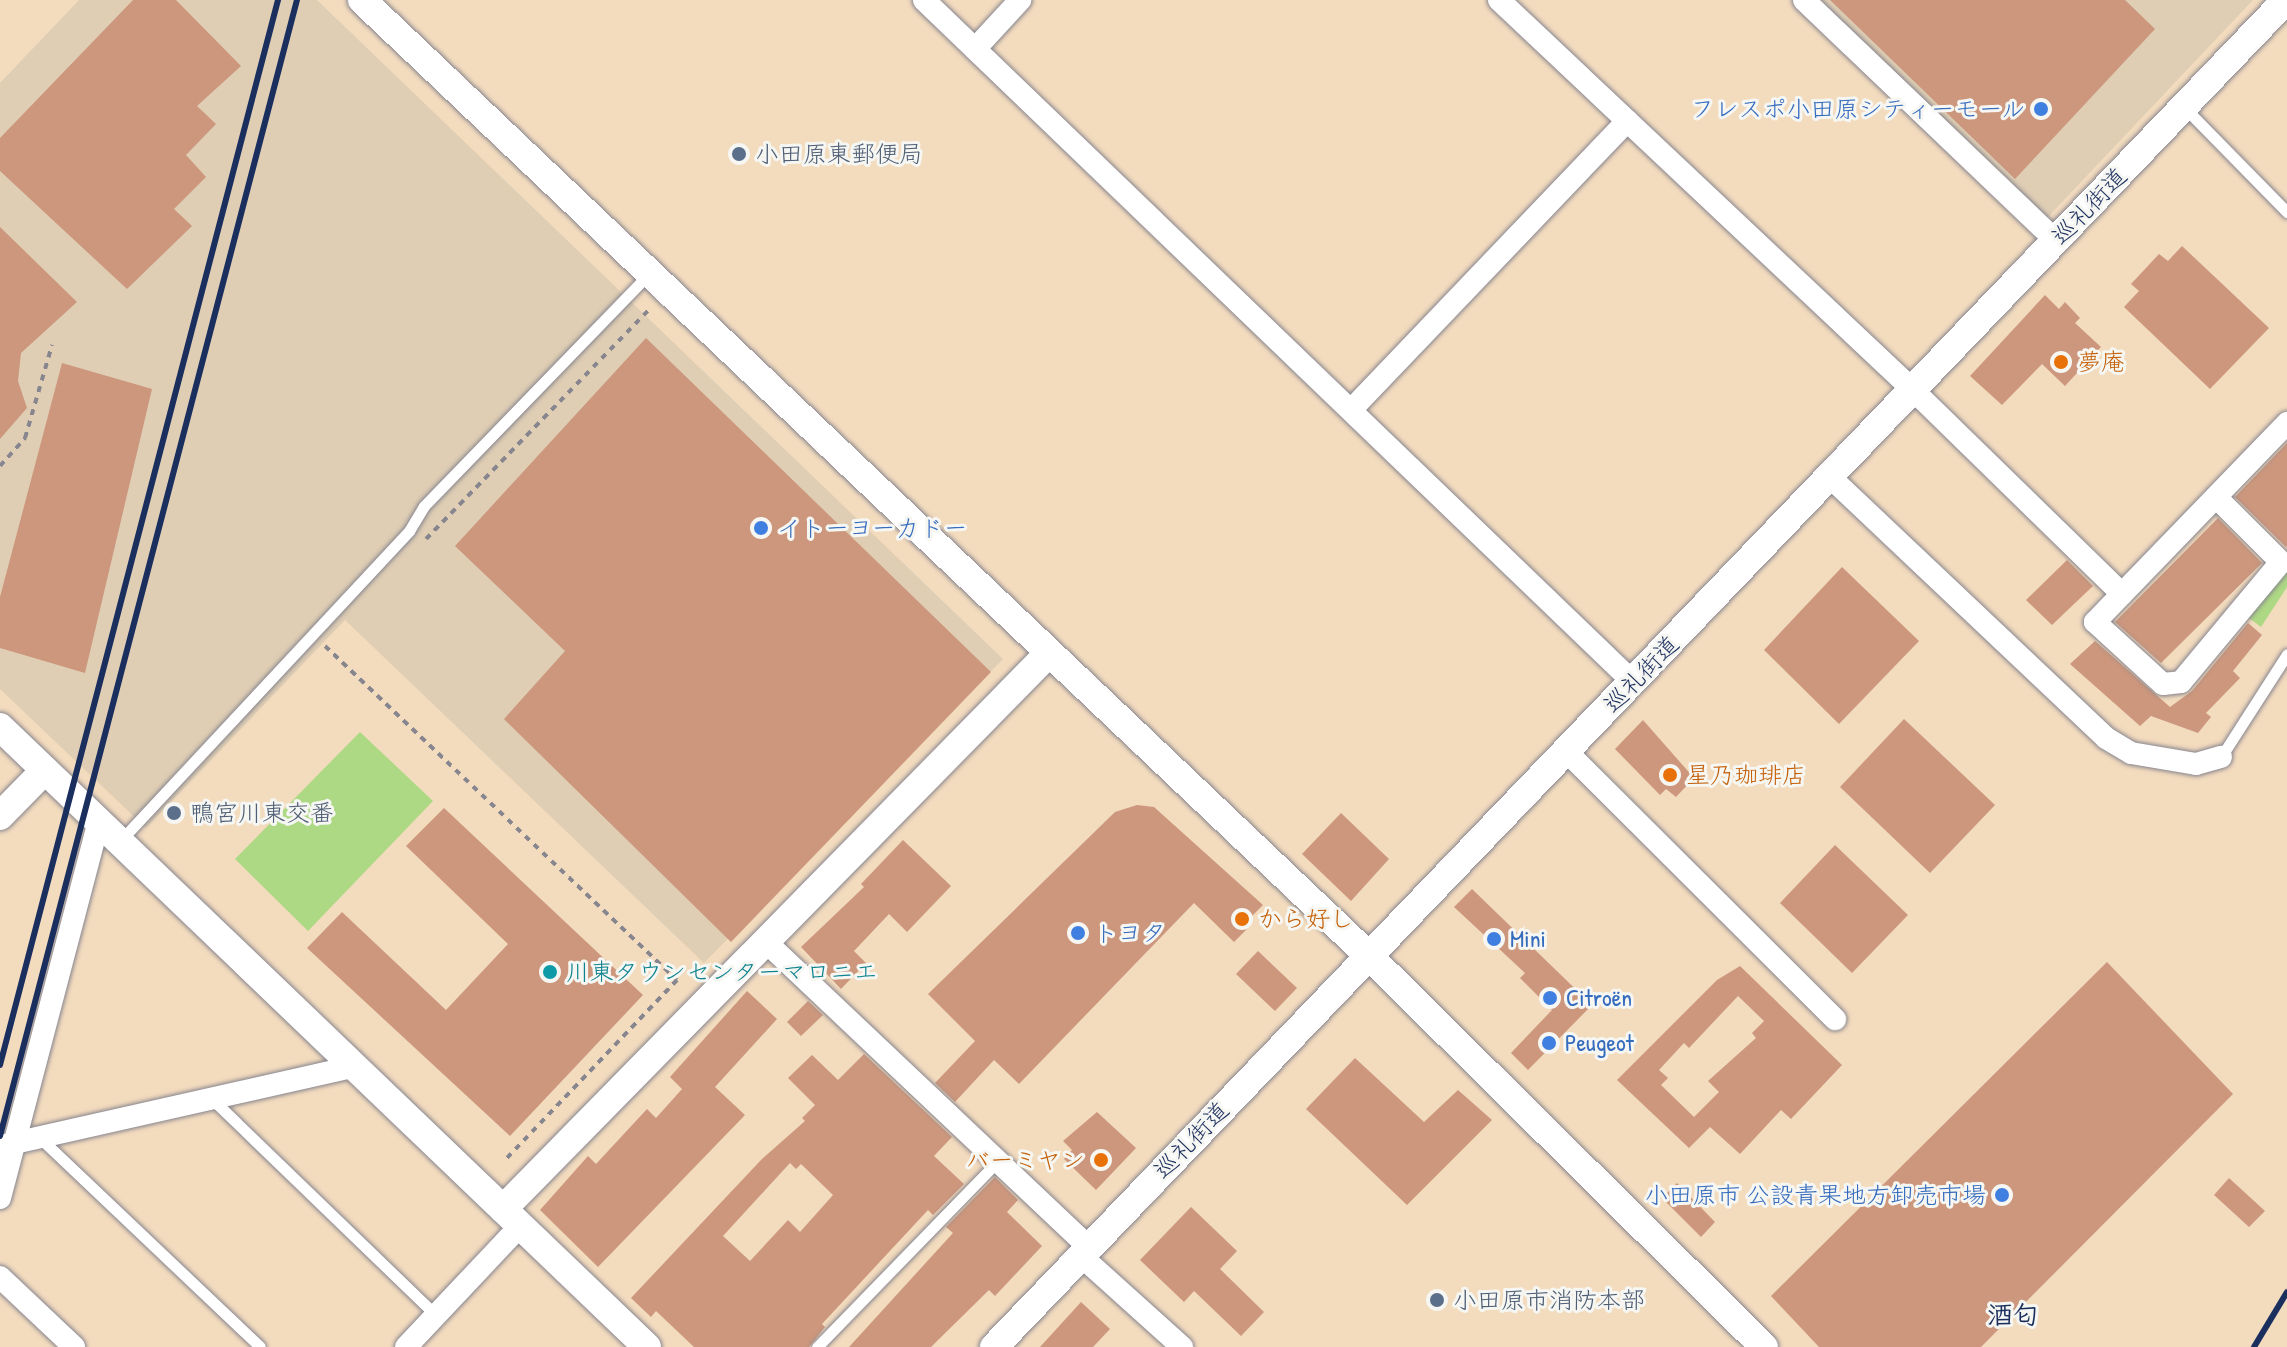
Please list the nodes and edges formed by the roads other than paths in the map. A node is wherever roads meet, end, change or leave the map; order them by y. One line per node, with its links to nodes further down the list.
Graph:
1 (362, 0): 12 (street)
2 (924, 0): 7 (street)
3 (1020, 0): 7 (street)
4 (1499, 0): 9 (street)
5 (1804, 0): 11 (street)
6 (2286, 0): 8 (street, 巡礼街道)
7 (975, 49): 14 (street)
8 (2184, 107): 10 (lane); 11 (street, 巡礼街道)
9 (1627, 121): 13 (street); 14 (street)
10 (2287, 212)
11 (2056, 241): 13 (street, 巡礼街道)
12 (650, 274): 19 (street); 28 (lane)
13 (1912, 389): 16 (street, 巡礼街道); 18 (street)
14 (1351, 410): 21 (street)
15 (2287, 423): 17 (street)
16 (1830, 477): 21 (street, 巡礼街道); 24 (street)
17 (2216, 497): 18 (street); 18 (street)
18 (2122, 594)
19 (1048, 654): 29 (street); 30 (street)
20 (2287, 654): 24 (lane)
21 (1633, 682): 23 (street, 巡礼街道)
22 (0, 727): 25 (street)
23 (1566, 751): 30 (street, 巡礼街道); 31 (street)
24 (2221, 757)
25 (45, 770): 26 (street); 27 (street)
26 (0, 816)
27 (99, 821): 28 (street); 35 (street)
28 (120, 841): 32 (street)
29 (766, 942): 36 (street); 38 (street)
30 (1368, 955): 39 (street, 巡礼街道); 49 (street)
31 (1835, 1019)
32 (355, 1066): 33 (street); 38 (street)
33 (211, 1099): 34 (street); 41 (lane)
34 (40, 1138): 35 (street); 43 (lane)
35 (7, 1145): 37 (street)
36 (996, 1163): 39 (street); 46 (lane)
37 (0, 1198)
38 (512, 1218): 41 (street); 45 (street)
39 (1085, 1252): 47 (street, 巡礼街道); 48 (street)
40 (0, 1277): 42 (street)
41 (436, 1315): 44 (street)
42 (74, 1347)
43 (260, 1347)
44 (406, 1347)
45 (647, 1347)
46 (817, 1347)
47 (994, 1347)
48 (1182, 1347)
49 (1764, 1347)

